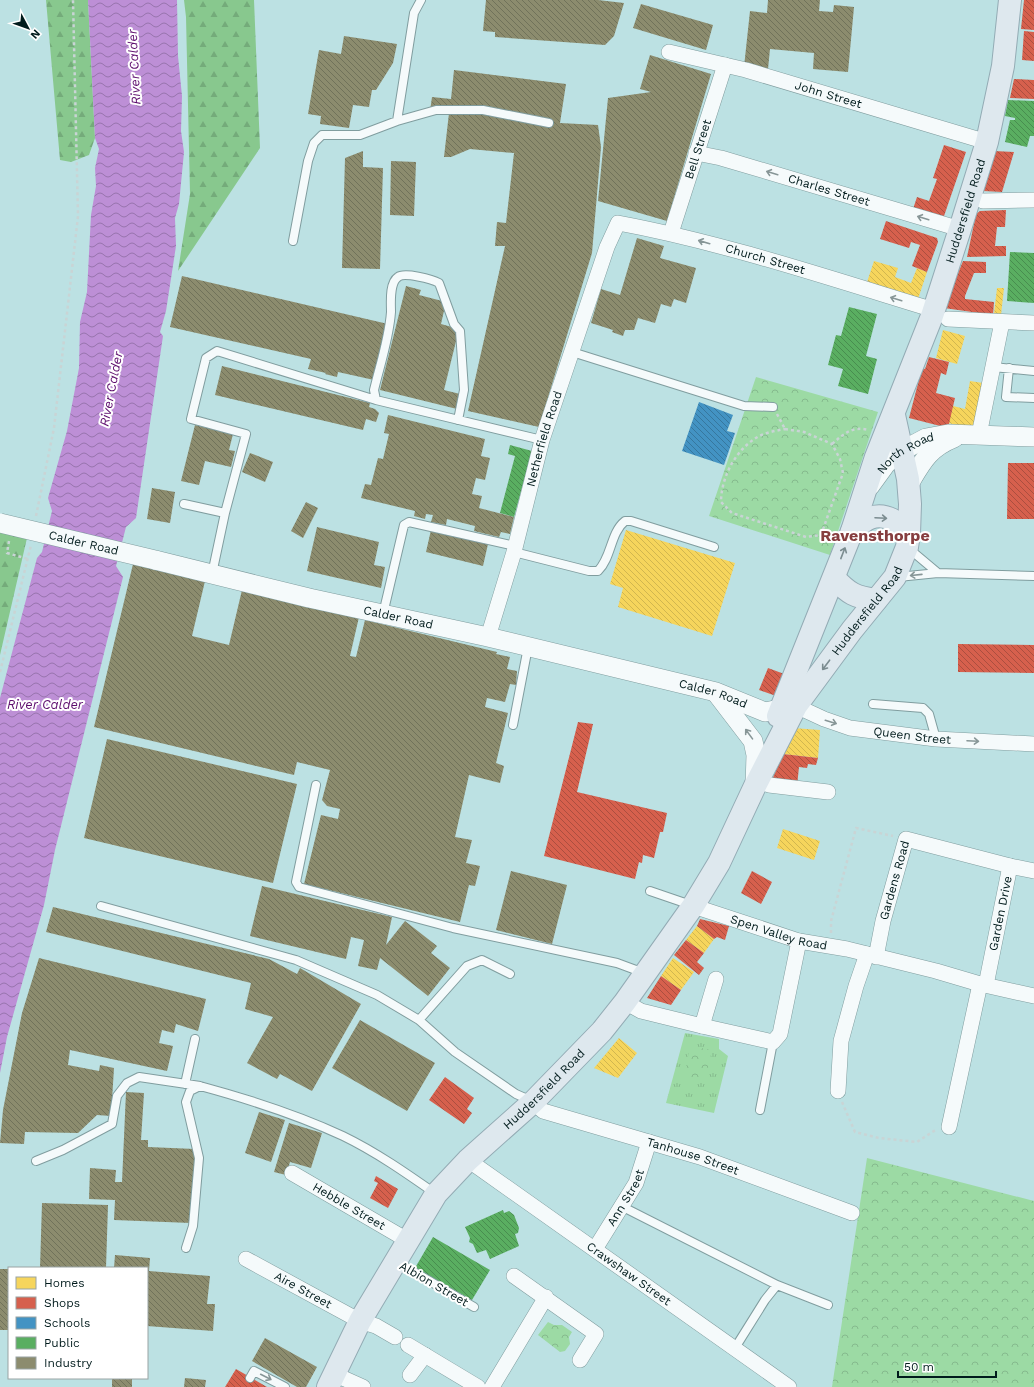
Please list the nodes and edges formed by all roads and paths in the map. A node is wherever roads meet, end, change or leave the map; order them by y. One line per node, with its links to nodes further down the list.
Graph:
1 (73, 0): 38 (path)
2 (420, 0): 6 (lane)
3 (1010, 0): 8 (highway, Huddersfield Road)
4 (669, 52): 5 (street, John Street)
5 (725, 65): 8 (street, John Street); 9 (street, Bell Street)
6 (397, 122): 7 (lane); 14 (lane)
7 (549, 123)
8 (987, 142): 12 (highway, Huddersfield Road)
9 (696, 153): 12 (street, Charles Street, one-way to 9); 13 (street, Bell Street)
10 (1034, 200): 11 (street)
11 (983, 201)
12 (960, 229): 16 (highway, Huddersfield Road)
13 (671, 233): 15 (street, Church Street); 16 (street, Church Street, one-way to 13)
14 (293, 241)
15 (608, 244): 19 (street, Netherfield Road)
16 (941, 315): 17 (street, Church Street); 27 (highway, Huddersfield Road)
17 (1002, 322): 18 (street, Church Street); 20 (street)
18 (1034, 323)
19 (572, 352): 25 (lane); 31 (street, Netherfield Road)
20 (993, 367): 21 (lane); 29 (street)
21 (1009, 368): 22 (lane); 23 (lane)
22 (1034, 371)
23 (1034, 398)
24 (376, 400): 26 (lane); 26 (lane); 37 (lane)
25 (773, 407): 28 (path)
26 (458, 420): 31 (lane)
27 (890, 425): 32 (path); 33 (highway, Huddersfield Road); 35 (highway, Huddersfield Road)
28 (785, 429): 32 (path); 32 (path)
29 (970, 435): 30 (street, North Road); 33 (street, North Road); 34 (street, North Road)
30 (1034, 437)
31 (542, 440): 44 (street, Netherfield Road)
32 (832, 444)
33 (901, 451): 34 (highway, Huddersfield Road); 35 (street, North Road)
34 (909, 484): 41 (highway, Huddersfield Road)
35 (864, 494): 40 (highway, Huddersfield Road)
36 (184, 504): 37 (lane)
37 (225, 513): 47 (lane)
38 (36, 518)
39 (6, 524): 45 (path); 47 (street, Calder Road, bridge)
40 (852, 531): 41 (highway, one-way to 41); 50 (highway, Huddersfield Road, one-way to 40)
41 (908, 540): 46 (lane); 49 (highway, Huddersfield Road)
42 (31, 541): 45 (path)
43 (714, 547): 44 (lane)
44 (514, 549): 52 (lane); 55 (street, Netherfield Road)
45 (28, 559): 57 (path)
46 (938, 573): 48 (lane); 49 (lane, one-way to 49)
47 (212, 574): 52 (street, Calder Road)
48 (1034, 576)
49 (895, 577): 51 (highway, Huddersfield Road)
50 (834, 578): 51 (highway); 53 (highway, Huddersfield Road)
51 (876, 600): 54 (highway, Huddersfield Road)
52 (383, 614): 55 (street, Calder Road)
53 (817, 619): 54 (highway); 60 (highway, Huddersfield Road)
54 (852, 630): 60 (highway, Huddersfield Road, one-way to 60)
55 (488, 637): 56 (street, Calder Road)
56 (528, 646): 58 (street, Calder Road); 61 (lane)
57 (0, 672)
58 (716, 692): 60 (street, Calder Road); 64 (street, one-way to 58)
59 (873, 704): 62 (lane)
60 (788, 707): 62 (street, Queen Street, one-way to 62); 64 (highway, Huddersfield Road)
61 (513, 725)
62 (936, 740): 63 (street, Queen Street, one-way to 63)
63 (1034, 744)
64 (756, 783): 66 (street); 72 (highway, Huddersfield Road)
65 (316, 785): 77 (lane)
66 (828, 792)
67 (906, 839): 68 (street, Gardens Road); 74 (path); 75 (street, Gardens Road)
68 (1010, 866): 69 (street, Garden Drive); 79 (street, Garden Drive)
69 (1034, 871)
70 (650, 891): 72 (lane)
71 (101, 906): 82 (lane)
72 (693, 906): 73 (street, Spen Valley Road); 77 (highway, Huddersfield Road)
73 (799, 941): 74 (street, Spen Valley Road); 85 (street)
74 (831, 946): 75 (street, Spen Valley Road)
75 (871, 955): 79 (street, Spen Valley Road); 88 (street)
76 (510, 974): 82 (lane)
77 (645, 974): 81 (highway, Huddersfield Road)
78 (716, 979): 83 (street)
79 (983, 985): 80 (street, Spen Valley Road); 91 (street)
80 (1034, 996)
81 (625, 1002): 83 (street); 89 (highway, Huddersfield Road)
82 (419, 1020): 89 (lane)
83 (702, 1026): 85 (street)
84 (195, 1039): 86 (lane)
85 (773, 1042): 90 (lane)
86 (185, 1084): 87 (lane); 94 (lane)
87 (200, 1086): 96 (lane); 100 (lane)
88 (838, 1091): 91 (path)
89 (533, 1102): 92 (street, Tanhouse Street); 93 (highway, Huddersfield Road)
90 (760, 1110)
91 (950, 1124)
92 (649, 1142): 97 (street, Ann Street); 98 (street, Tanhouse Street)
93 (468, 1160): 96 (highway, Huddersfield Road); 101 (street, Crawshaw Street)
94 (36, 1161)
95 (292, 1173): 99 (street, Hebble Street)
96 (436, 1194): 99 (highway, Huddersfield Road)
97 (621, 1206): 101 (street, Ann Street); 105 (lane)
98 (852, 1213)
99 (407, 1240): 103 (highway, Huddersfield Road)
100 (186, 1248)
101 (595, 1249): 112 (street, Crawshaw Street)
102 (246, 1259): 109 (street, Aire Street)
103 (395, 1261): 108 (lane, Albion Street); 109 (highway, Huddersfield Road)
104 (514, 1276): 106 (street)
105 (777, 1285): 107 (lane); 112 (lane)
106 (546, 1297): 114 (street); 121 (street)
107 (828, 1305)
108 (474, 1307)
109 (360, 1321): 110 (street, Aire Street); 117 (highway, Huddersfield Road)
110 (395, 1337)
111 (408, 1345): 113 (street)
112 (735, 1348): 122 (street, Crawshaw Street)
113 (425, 1355): 115 (street); 120 (street)
114 (580, 1360)
115 (410, 1375)
116 (250, 1378): 118 (lane, one-way to 118)
117 (331, 1381): 119 (street)
118 (285, 1387)
119 (363, 1387)
120 (478, 1387)
121 (492, 1387)
122 (789, 1387)

